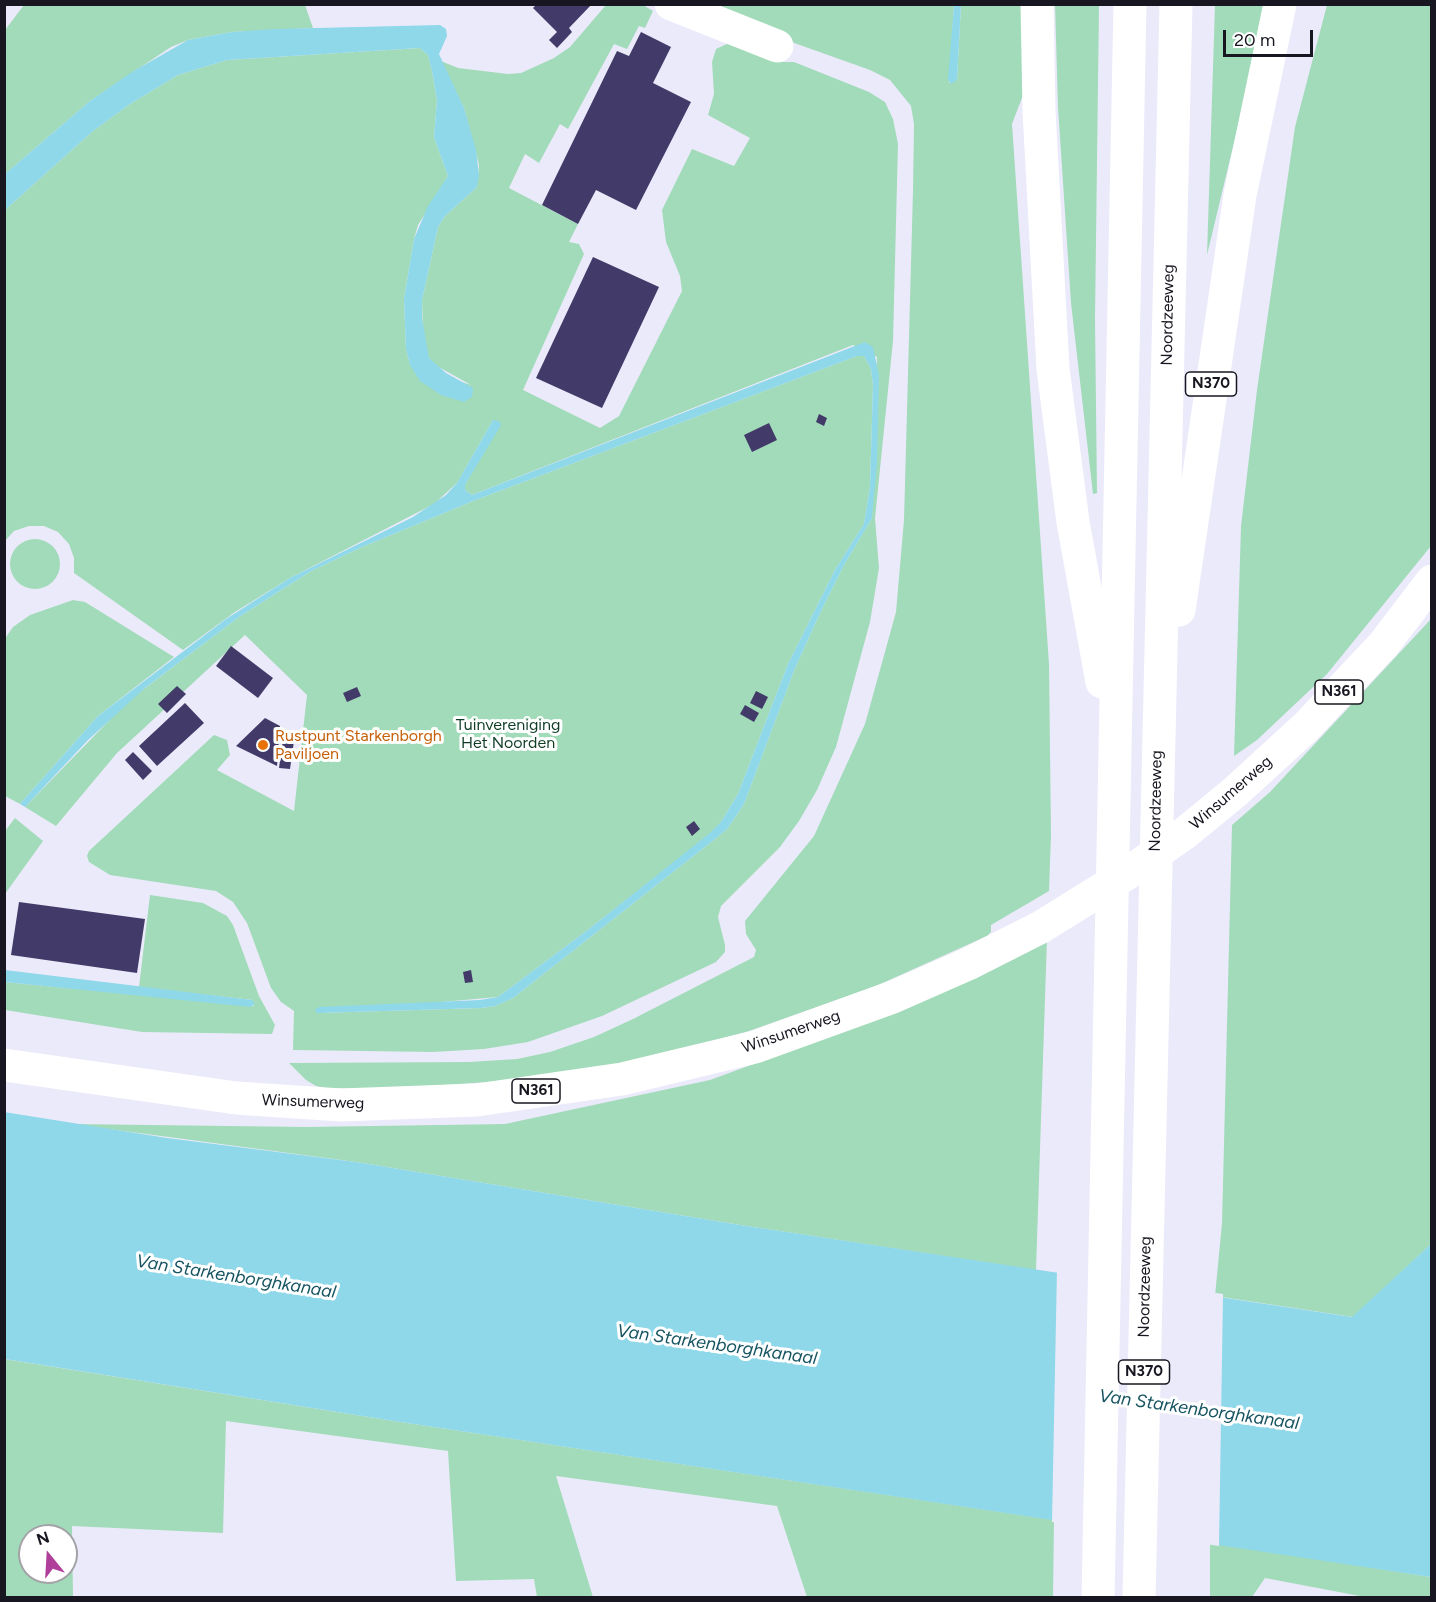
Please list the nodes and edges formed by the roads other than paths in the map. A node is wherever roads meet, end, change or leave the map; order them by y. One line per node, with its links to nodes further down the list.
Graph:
1 (671, 4): 6 (main road)
2 (1037, 4): 8 (main road, N370)
3 (1130, 4): 8 (main road, N370)
4 (1176, 4): 9 (main road, Noordzeeweg / N370)
5 (1280, 4): 9 (main road, N370)
6 (777, 46)
7 (1431, 581): 10 (main road, Winsumerweg / N361)
8 (1115, 753): 12 (main road, N370)
9 (1157, 766): 11 (main road, Noordzeeweg / N370)
10 (4, 1065)
11 (1140, 1559): 13 (main road, Noordzeeweg / N370); 14 (main road, N370)
12 (1098, 1598)
13 (1139, 1598)
14 (1160, 1598)

